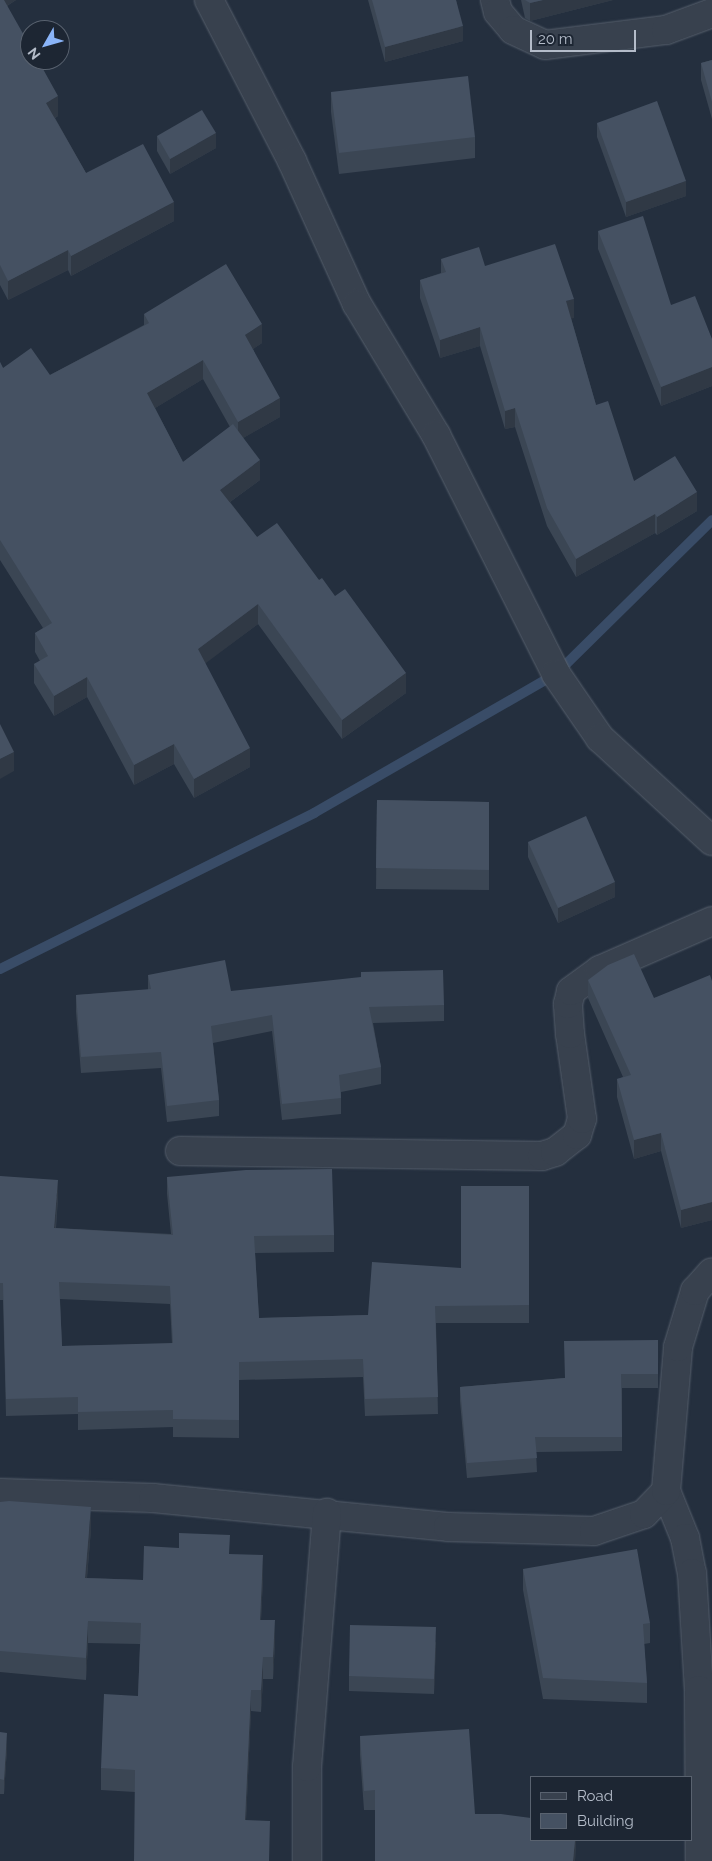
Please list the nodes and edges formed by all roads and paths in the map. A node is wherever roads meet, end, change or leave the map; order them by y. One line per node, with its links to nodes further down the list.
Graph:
1 (209, 0): 4 (street)
2 (495, 0): 3 (street)
3 (712, 13)
4 (712, 841)
5 (712, 921): 6 (street)
6 (180, 1151)
7 (712, 1272): 8 (street)
8 (666, 1491): 10 (street); 12 (street)
9 (0, 1493): 10 (street)
10 (327, 1513): 11 (street)
11 (307, 1861)
12 (700, 1861)

